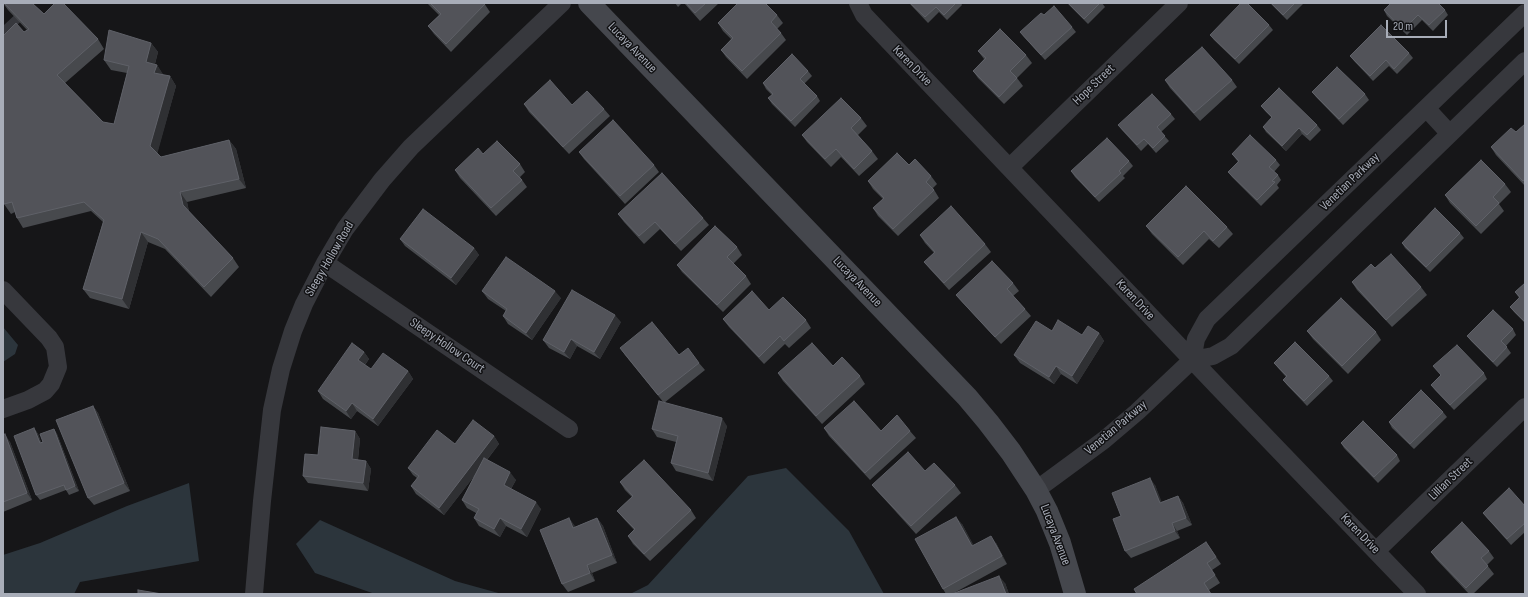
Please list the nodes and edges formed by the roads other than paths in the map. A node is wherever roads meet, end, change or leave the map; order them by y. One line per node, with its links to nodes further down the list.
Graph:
1 (562, 3): 12 (street, Sleepy Hollow Road)
2 (589, 3): 18 (street, Lucaya Avenue)
3 (858, 3): 11 (street, Karen Drive)
4 (1179, 3): 11 (street, Hope Street)
5 (1525, 14): 9 (street, Venetian Parkway)
6 (18, 18): 7 (lane)
7 (3, 32)
8 (1525, 61): 10 (street)
9 (1427, 109): 10 (street); 14 (street, Venetian Parkway)
10 (1450, 134): 14 (street)
11 (1010, 167): 14 (street, Karen Drive)
12 (325, 263): 17 (street, Sleepy Hollow Court); 20 (street, Sleepy Hollow Road)
13 (3, 290): 16 (street)
14 (1192, 360): 18 (street, Venetian Parkway); 19 (street, Karen Drive)
15 (1525, 407): 19 (street, Lillian Street)
16 (3, 409)
17 (569, 430)
18 (1036, 490): 21 (street, Lucaya Avenue)
19 (1376, 551): 22 (street, Karen Drive)
20 (254, 594)
21 (1075, 594)
22 (1418, 594)

